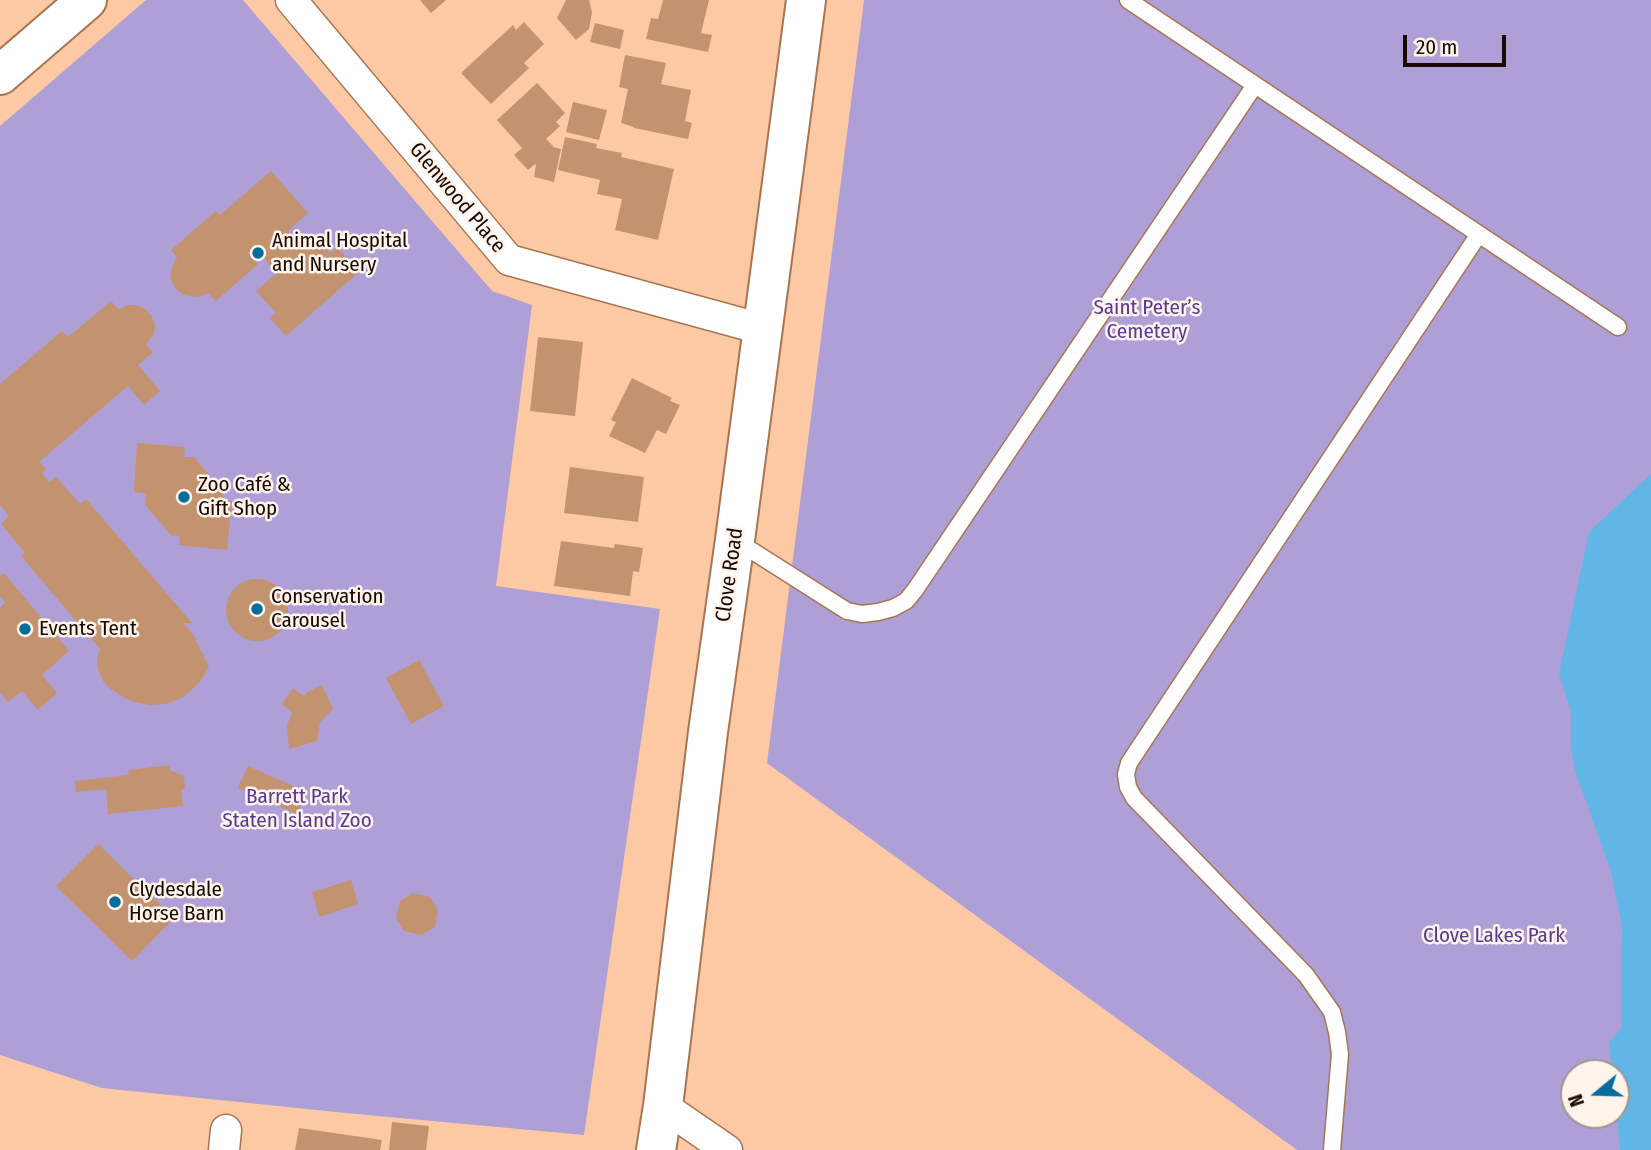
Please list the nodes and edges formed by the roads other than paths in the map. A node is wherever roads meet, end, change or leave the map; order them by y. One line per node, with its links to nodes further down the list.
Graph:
1 (87, 0): 5 (main road)
2 (291, 0): 9 (street, Glenwood Place)
3 (806, 0): 9 (main road, Clove Road)
4 (1128, 0): 6 (lane)
5 (0, 75)
6 (1255, 85): 7 (lane); 10 (lane)
7 (1479, 234): 8 (lane); 14 (lane)
8 (1618, 327)
9 (762, 329): 10 (main road, Clove Road)
10 (735, 540): 11 (main road, Clove Road)
11 (663, 1106): 12 (main road, Clove Road); 13 (street)
12 (656, 1150)
13 (727, 1150)
14 (1332, 1150)

